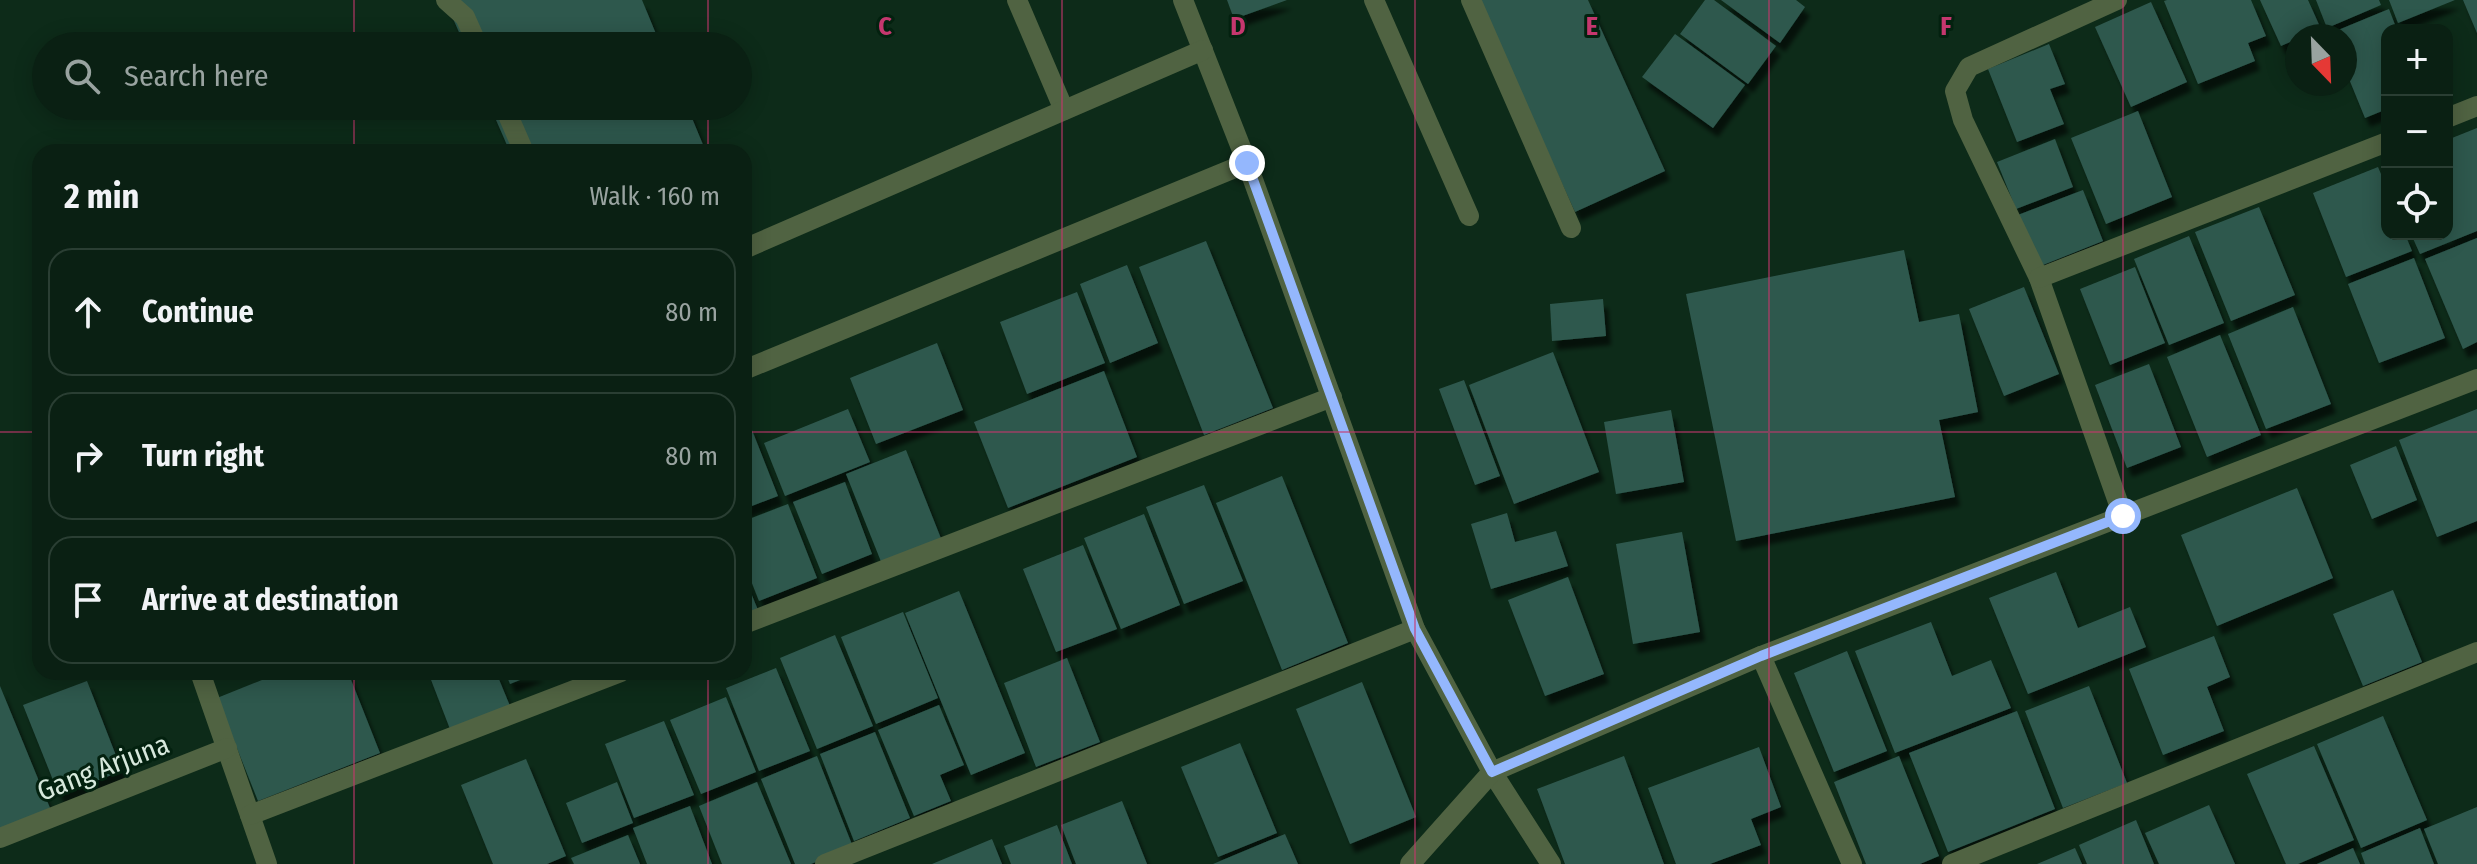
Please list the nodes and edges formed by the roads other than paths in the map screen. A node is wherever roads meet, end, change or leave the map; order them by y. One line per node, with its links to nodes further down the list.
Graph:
1 (446, 0): 7 (street)
2 (1017, 0): 10 (street)
3 (1183, 0): 8 (street)
4 (1374, 0): 16 (street)
5 (1471, 0): 17 (street)
6 (2117, 0): 19 (street)
7 (472, 32)
8 (1203, 50): 10 (street); 15 (street)
9 (2477, 106): 11 (street)
10 (1064, 110): 18 (street)
11 (2453, 116)
12 (510, 120): 13 (street)
13 (521, 144)
14 (2381, 144): 19 (street)
15 (1247, 163): 20 (street); 22 (street)
16 (1469, 216)
17 (1571, 228)
18 (752, 246)
19 (2039, 278): 23 (street)
20 (752, 367)
21 (2477, 379): 23 (street)
22 (1332, 397): 24 (street); 25 (street)
23 (2123, 516): 27 (street)
24 (752, 621)
25 (1415, 629): 31 (street); 35 (street)
26 (2477, 652): 39 (street)
27 (1761, 656): 31 (street); 38 (street)
28 (203, 680): 30 (street)
29 (600, 680): 32 (street)
30 (227, 748): 32 (street); 33 (street, Gang Arjuna)
31 (1492, 772): 36 (street); 37 (street)
32 (250, 815): 34 (street)
33 (0, 838)
34 (267, 864)
35 (825, 864)
36 (1410, 864)
37 (1551, 864)
38 (1852, 864)
39 (1952, 864)

